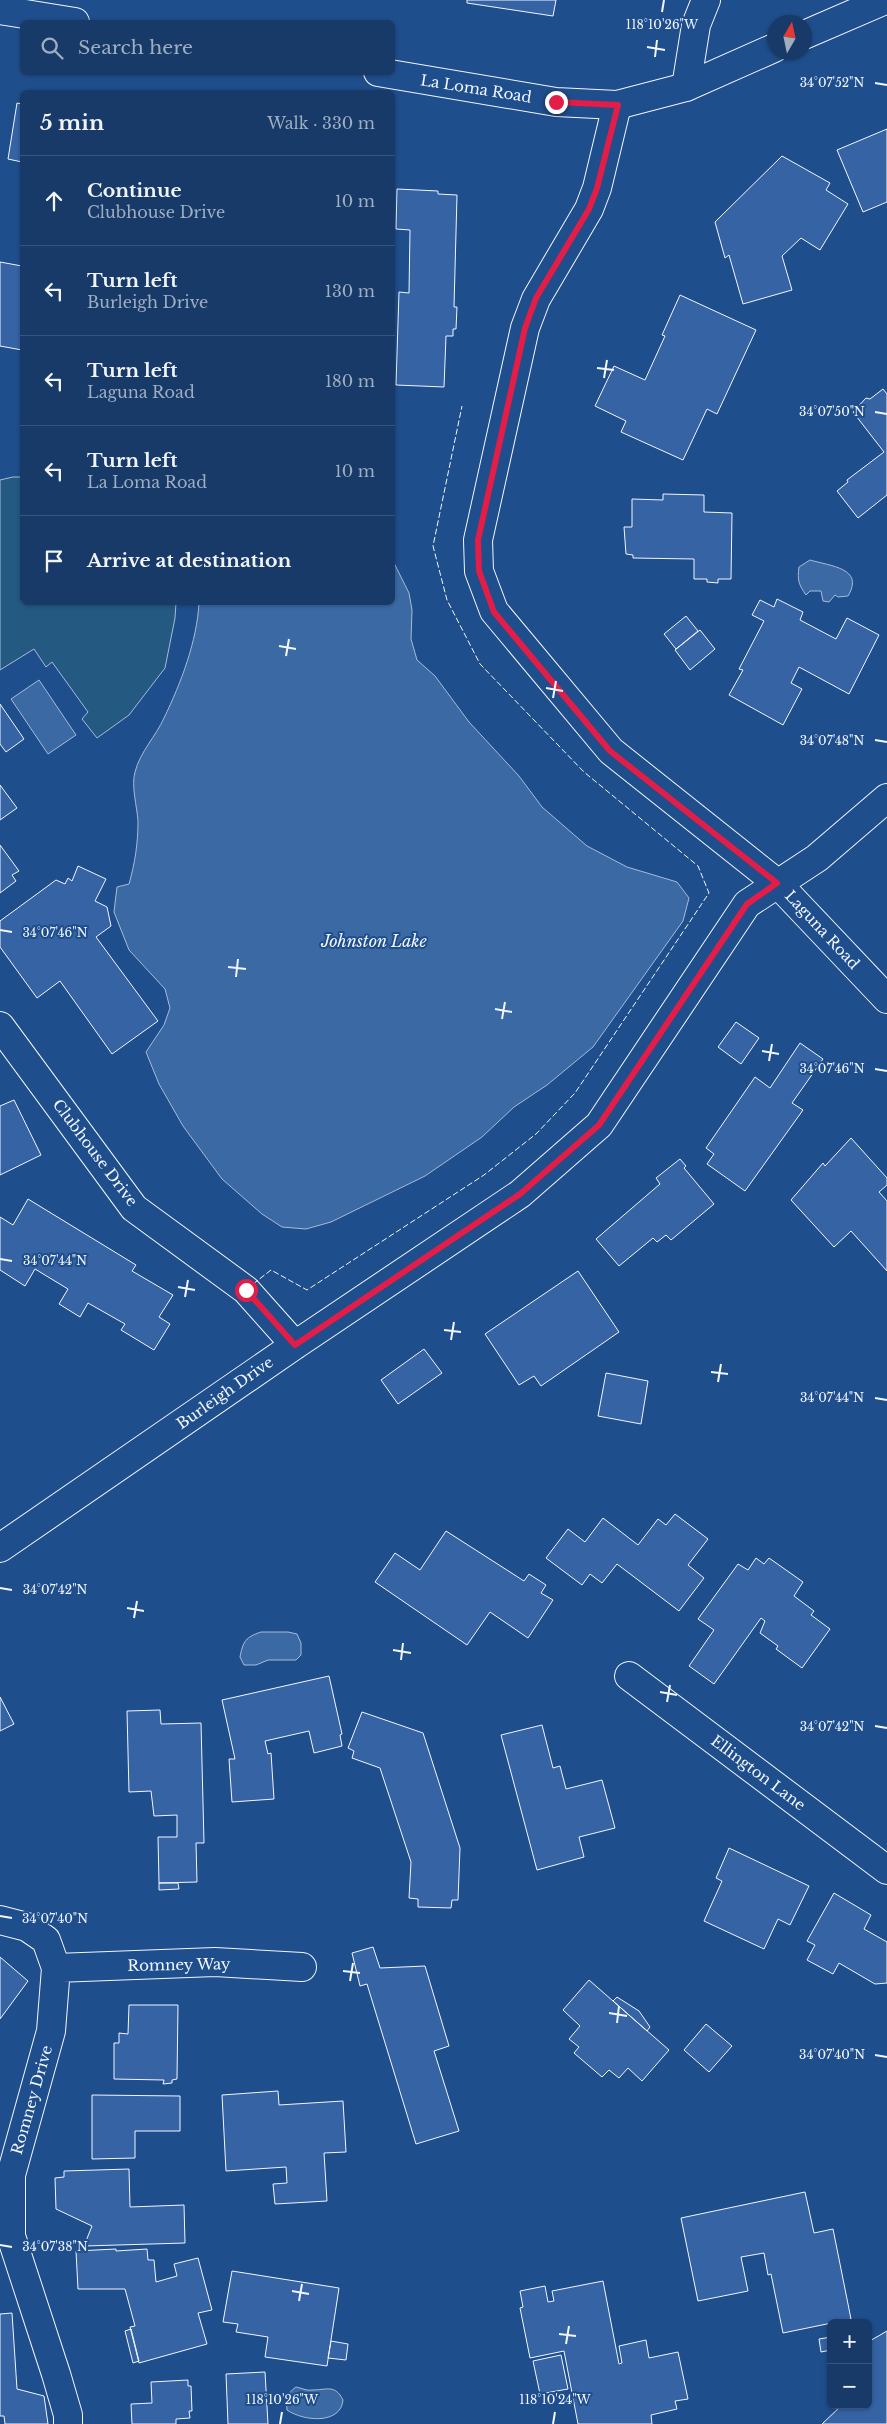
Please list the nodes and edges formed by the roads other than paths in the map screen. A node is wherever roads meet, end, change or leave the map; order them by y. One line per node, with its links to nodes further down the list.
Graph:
1 (706, 0): 8 (street)
2 (885, 0): 5 (street)
3 (0, 10): 4 (street)
4 (62, 20)
5 (812, 32)
6 (767, 51): 8 (street, La Loma Road)
7 (395, 75): 9 (street, La Loma Road)
8 (686, 87): 9 (street, La Loma Road)
9 (618, 105): 11 (street, Laguna Road)
10 (887, 798): 11 (street, Burleigh Drive)
11 (777, 883): 12 (street, Laguna Road); 14 (street, Burleigh Drive)
12 (887, 999)
13 (0, 1026): 14 (street, Clubhouse Drive)
14 (295, 1345): 15 (street, Burleigh Drive)
15 (0, 1548)
16 (629, 1676): 17 (street, Ellington Lane)
17 (887, 1870)
18 (0, 1920): 20 (street, Romney Drive)
19 (302, 1966): 20 (street, Romney Way)
20 (56, 1968): 21 (street, Romney Drive)
21 (68, 2424)

